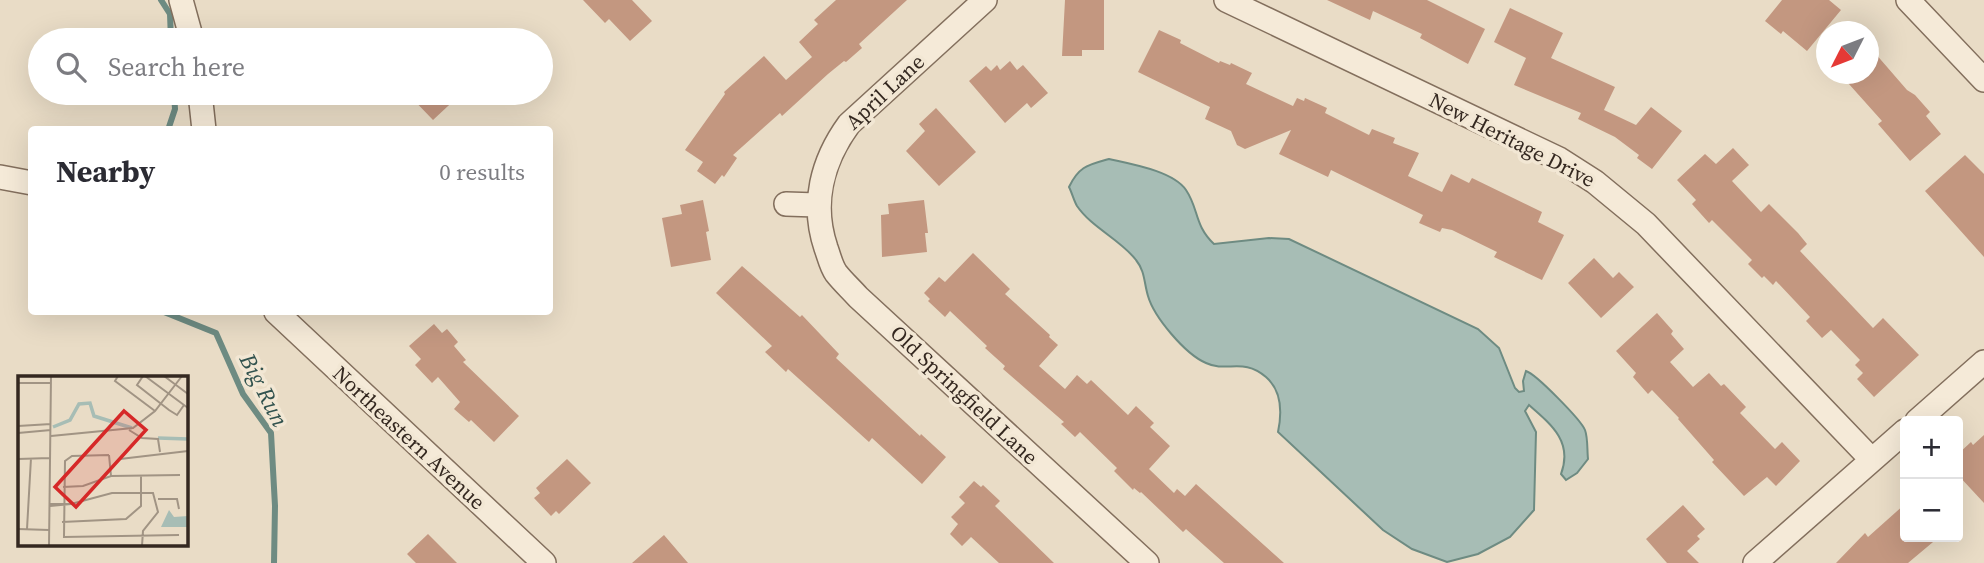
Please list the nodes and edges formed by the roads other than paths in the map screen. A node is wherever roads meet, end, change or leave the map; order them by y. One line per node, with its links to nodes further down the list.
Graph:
1 (181, 0): 5 (street)
2 (985, 0): 12 (street, April Lane)
3 (1226, 0): 17 (street, New Heritage Drive)
4 (1908, 0): 6 (street)
5 (189, 28)
6 (1984, 80)
7 (201, 105): 8 (street)
8 (204, 126)
9 (0, 177): 10 (street)
10 (28, 182)
11 (786, 204): 12 (street)
12 (817, 205): 19 (street, Old Springfield Lane)
13 (279, 315): 18 (street, Northeastern Avenue)
14 (1984, 362): 15 (street)
15 (1923, 416)
16 (1900, 435): 17 (street)
17 (1872, 460): 20 (street)
18 (544, 563)
19 (1147, 563)
20 (1755, 563)

